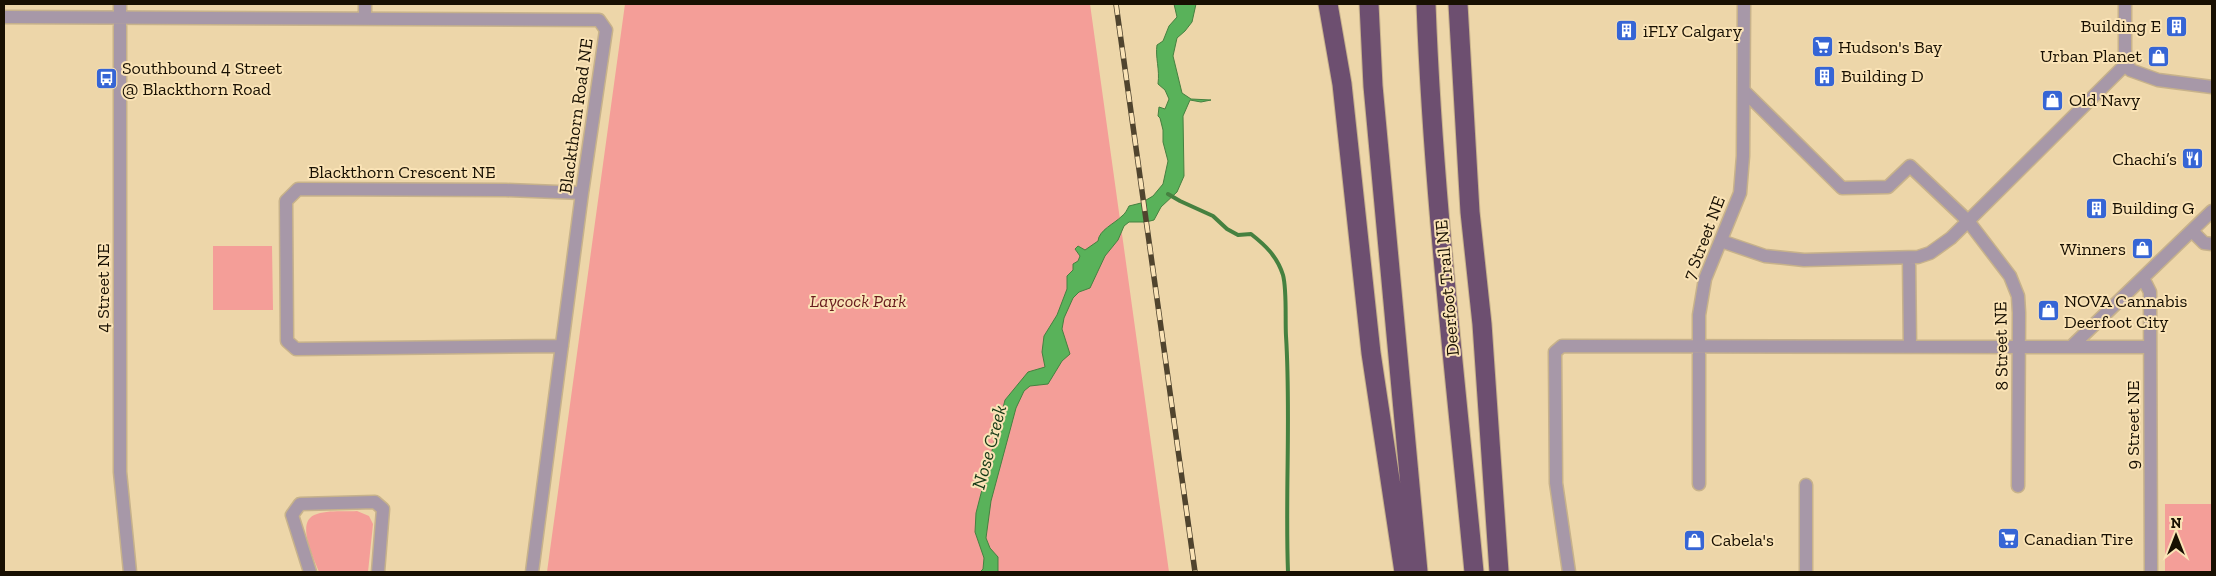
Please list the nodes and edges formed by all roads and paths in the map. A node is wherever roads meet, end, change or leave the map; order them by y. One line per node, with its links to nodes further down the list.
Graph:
1 (120, 4): 11 (street, 4 Street NE)
2 (365, 4): 12 (street)
3 (1328, 4): 38 (highway)
4 (1369, 4): 39 (highway)
5 (1426, 4): 40 (highway, Deerfoot Trail NE)
6 (1458, 4): 18 (highway)
7 (1470, 4): 18 (highway)
8 (1744, 4): 15 (street, 7 Street NE)
9 (2125, 4): 13 (street)
10 (4, 18): 11 (street, Blackthorn Road NE)
11 (120, 18): 12 (street, Blackthorn Road NE); 34 (street, 4 Street NE)
12 (365, 18): 16 (street, Blackthorn Road NE)
13 (2126, 64): 14 (street); 19 (street)
14 (2212, 87)
15 (1744, 90): 19 (street, 8 Street NE); 21 (street, 7 Street NE)
16 (582, 193): 25 (street, Blackthorn Road NE); 25 (street, Blackthorn Crescent NE)
17 (2212, 211): 20 (street)
18 (1470, 212): 41 (highway)
19 (1968, 221): 23 (street); 26 (street, 8 Street NE)
20 (2192, 231): 22 (street); 24 (street)
21 (1721, 242): 23 (street); 27 (street, 7 Street NE)
22 (2212, 244)
23 (1909, 258): 28 (street)
24 (2143, 278): 29 (street); 30 (street, 9 Street NE)
25 (562, 346): 37 (street, Blackthorn Road NE)
26 (2020, 346): 28 (street); 29 (street); 33 (street, 8 Street NE)
27 (1699, 347): 28 (street); 31 (street, 7 Street NE); 42 (street)
28 (1910, 347)
29 (2071, 347): 30 (street)
30 (2150, 347): 44 (street, 9 Street NE)
31 (1699, 484)
32 (1806, 485): 43 (street)
33 (2018, 486)
34 (130, 572)
35 (310, 572): 36 (street)
36 (378, 572)
37 (532, 572)
38 (1404, 572)
39 (1418, 572)
40 (1474, 572)
41 (1498, 572)
42 (1569, 572)
43 (1806, 572)
44 (2151, 572)

